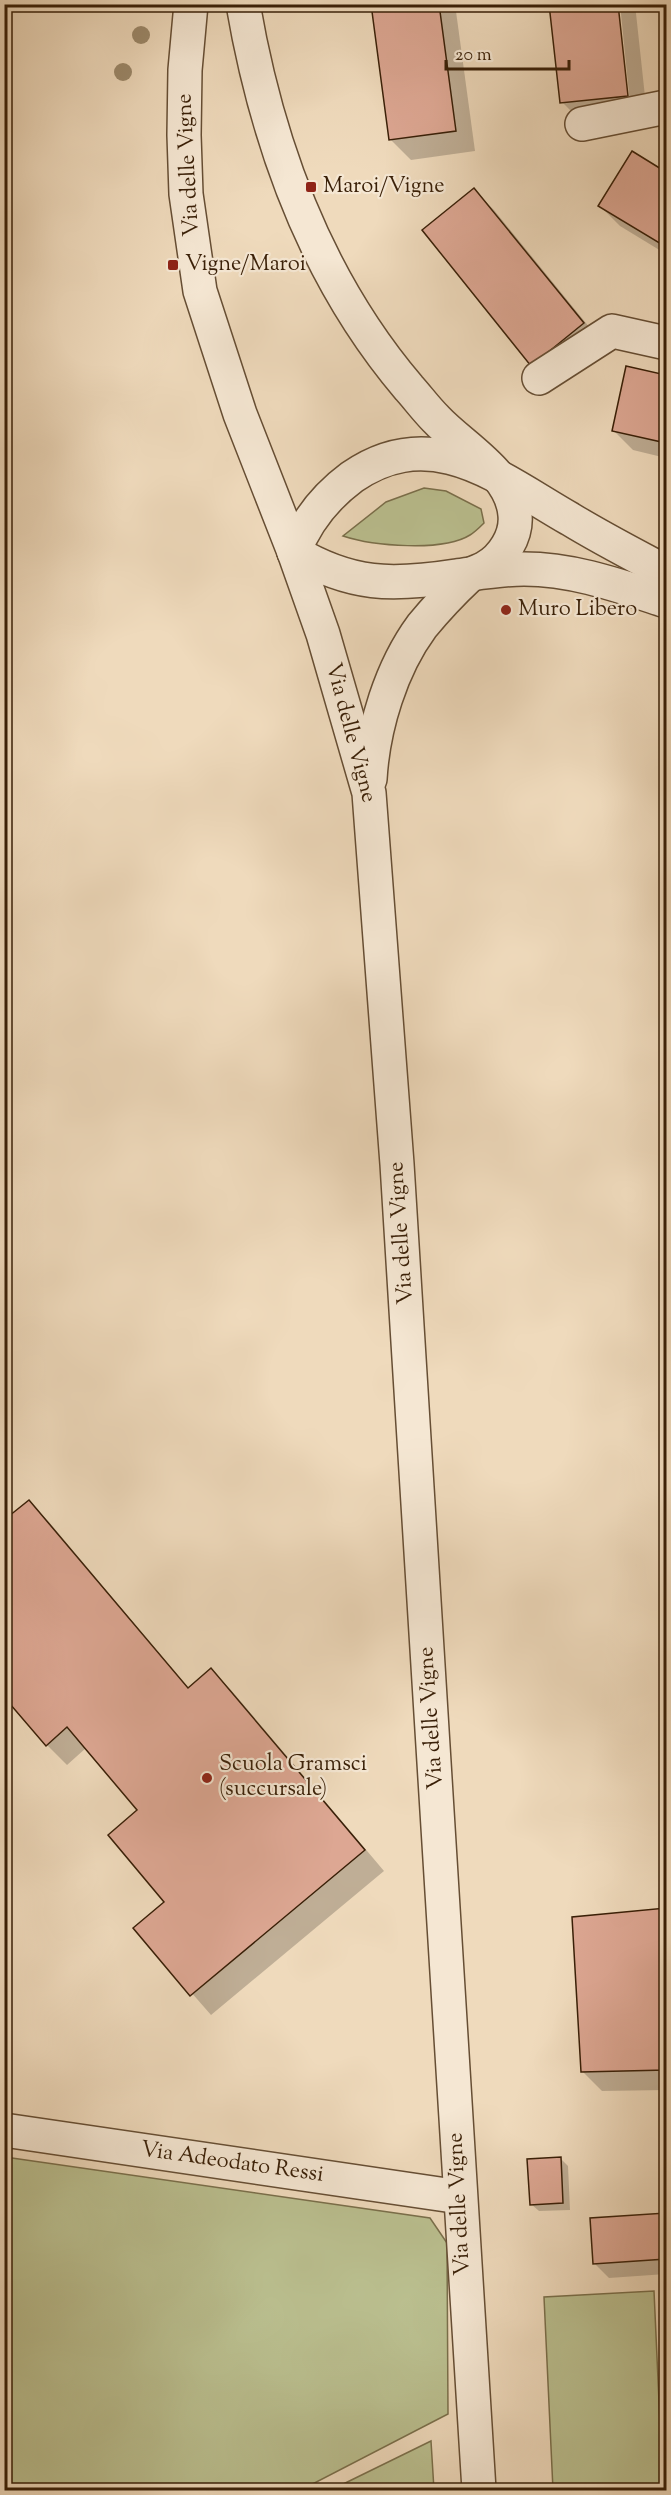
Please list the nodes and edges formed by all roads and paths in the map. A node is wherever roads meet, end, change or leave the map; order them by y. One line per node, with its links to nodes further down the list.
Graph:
1 (191, 4): 8 (street, Via delle Vigne)
2 (243, 4): 7 (street)
3 (666, 107): 4 (street)
4 (582, 124)
5 (666, 343): 6 (street)
6 (539, 378)
7 (497, 474): 8 (street); 9 (street); 10 (street)
8 (294, 552): 10 (street); 12 (street, Via delle Vigne)
9 (666, 572)
10 (471, 574): 11 (street); 12 (street)
11 (666, 601)
12 (369, 793): 14 (street, Via delle Vigne)
13 (4, 2130): 14 (street, Via Adeodato Ressi)
14 (460, 2197): 15 (street, Via delle Vigne)
15 (479, 2490)

